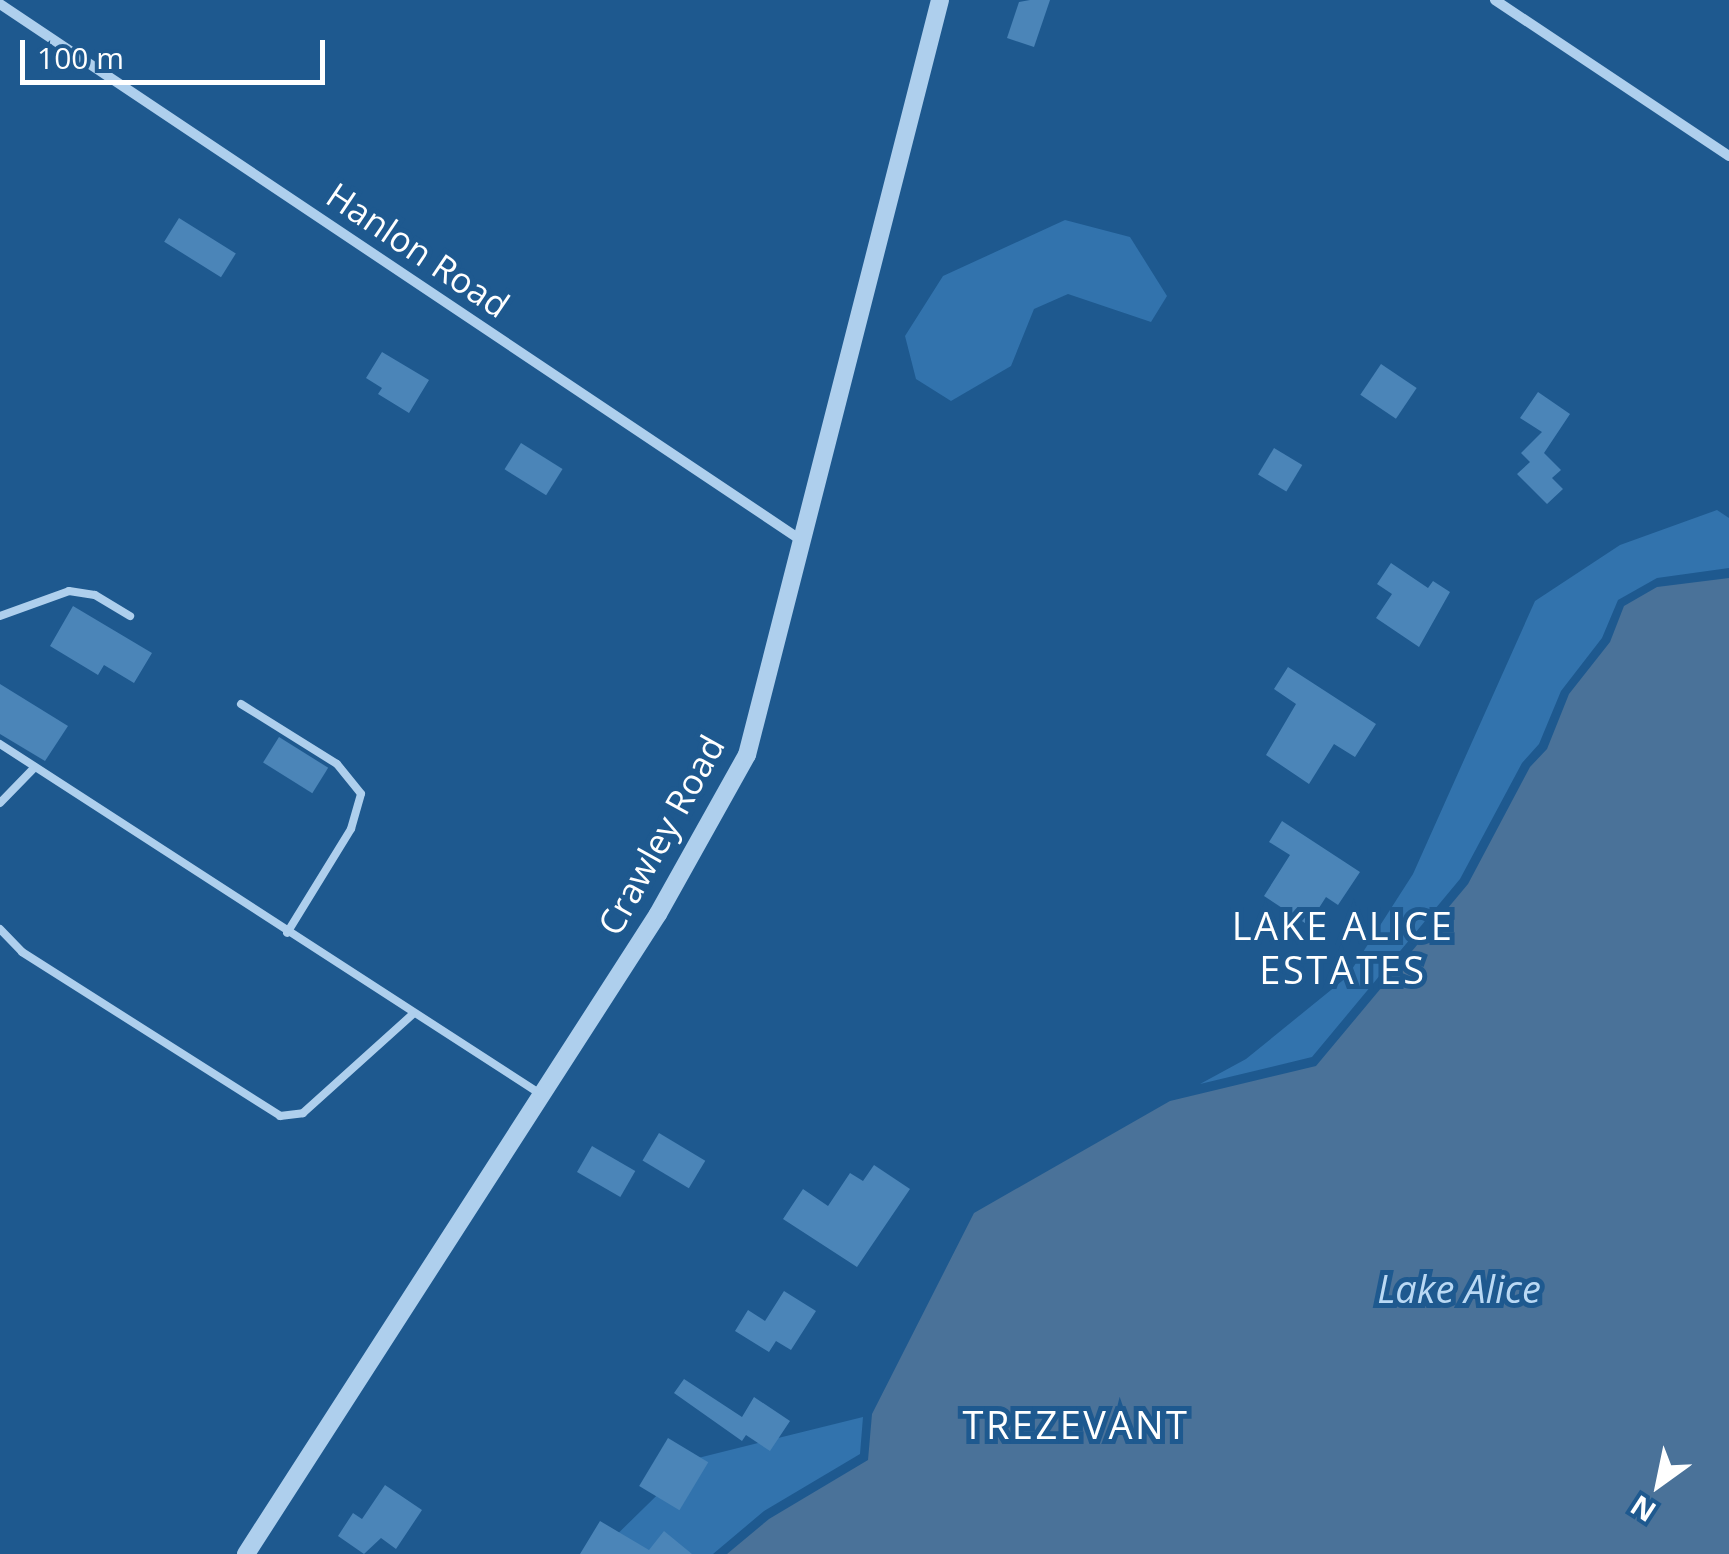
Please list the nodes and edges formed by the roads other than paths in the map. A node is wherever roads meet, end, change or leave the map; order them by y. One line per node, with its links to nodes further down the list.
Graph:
1 (940, 0): 5 (street, Crawley Road)
2 (1495, 0): 4 (street)
3 (0, 4): 5 (street, Hanlon Road)
4 (1729, 156)
5 (804, 542): 15 (street, Crawley Road)
6 (0, 616): 7 (lane)
7 (130, 616)
8 (241, 704): 13 (lane)
9 (0, 744): 10 (lane)
10 (36, 767): 11 (lane); 13 (lane)
11 (0, 803)
12 (0, 928): 14 (lane)
13 (288, 932): 14 (lane)
14 (414, 1013): 15 (lane)
15 (542, 1095): 16 (street, Crawley Road)
16 (246, 1554)

